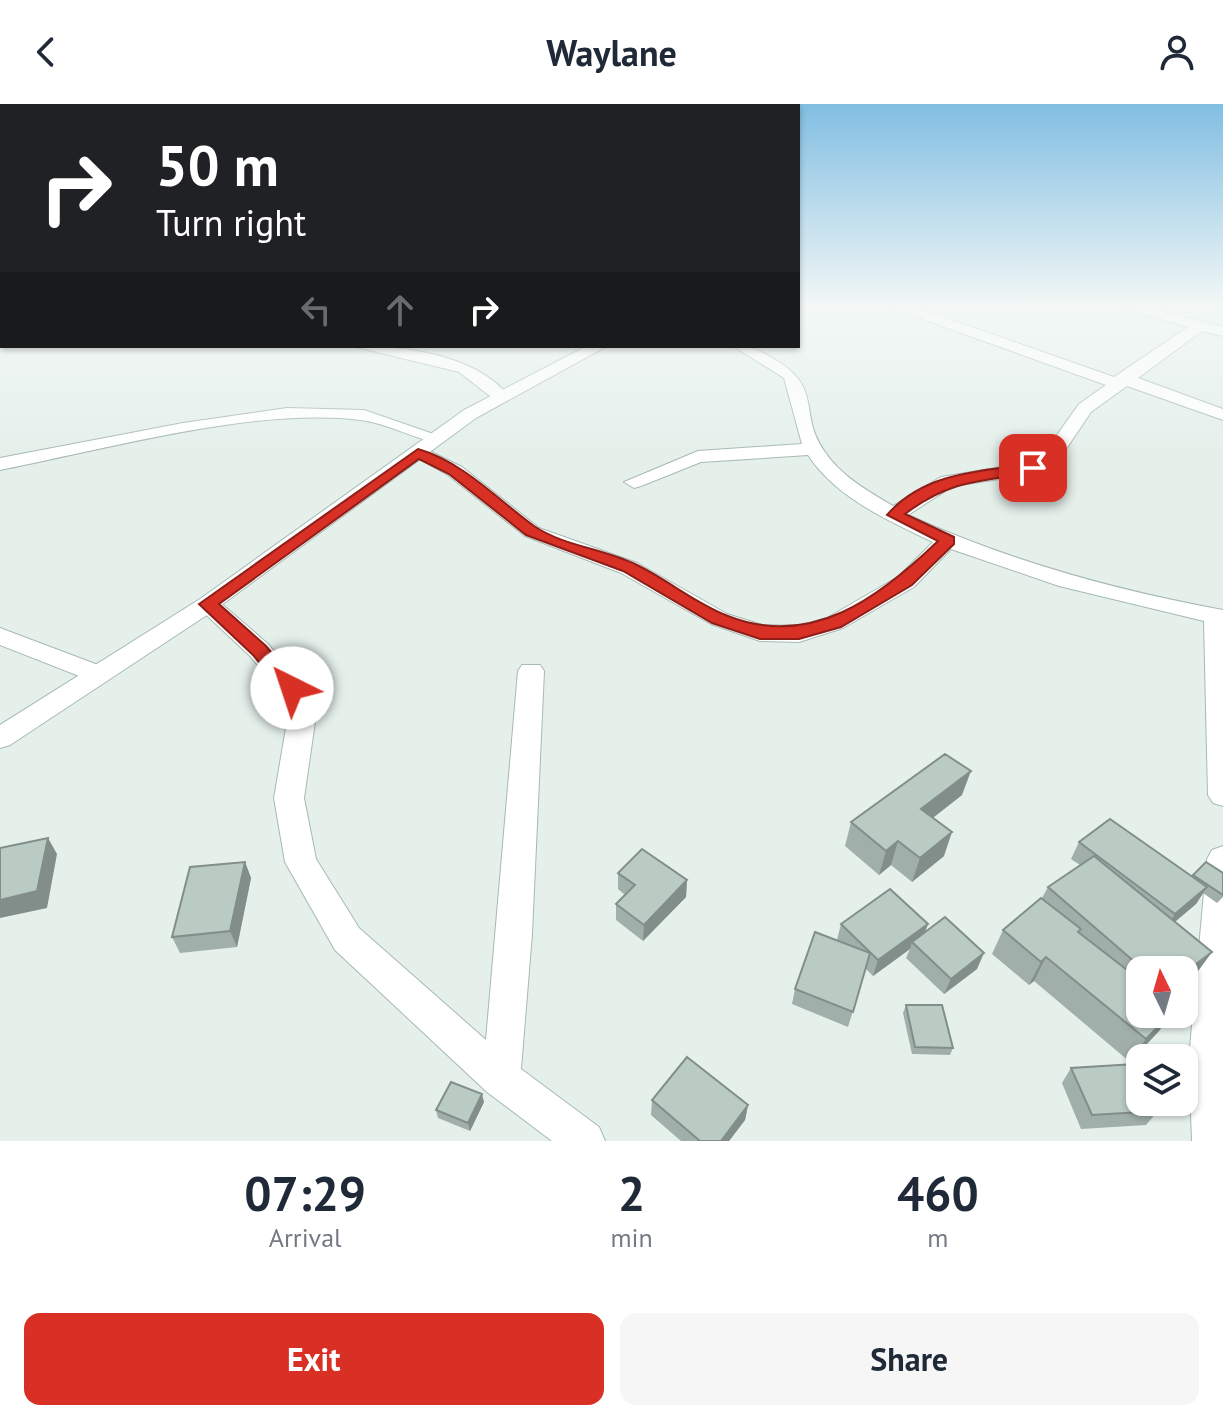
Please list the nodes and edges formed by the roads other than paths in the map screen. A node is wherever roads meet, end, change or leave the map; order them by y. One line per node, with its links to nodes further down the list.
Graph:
1 (404, 355): 7 (street)
2 (469, 355): 7 (street)
3 (581, 355): 9 (street)
4 (755, 355): 12 (street)
5 (1030, 355): 8 (street)
6 (1156, 355): 8 (street)
7 (464, 368): 9 (street)
8 (1118, 381): 10 (street); 16 (street)
9 (501, 396): 11 (street)
10 (1223, 415)
11 (436, 438): 13 (street); 14 (street)
12 (814, 449): 15 (street); 16 (street)
13 (418, 453): 17 (street); 18 (street)
14 (0, 464)
15 (634, 482)
16 (895, 515): 17 (street)
17 (948, 540): 19 (street)
18 (208, 604): 22 (street); 26 (street)
19 (1219, 617): 24 (street)
20 (0, 636): 22 (street)
21 (531, 671): 26 (street)
22 (97, 674): 23 (street)
23 (0, 738)
24 (1223, 795)
25 (1223, 859): 28 (street)
26 (501, 1078): 27 (street)
27 (585, 1141)
28 (1212, 1141)

